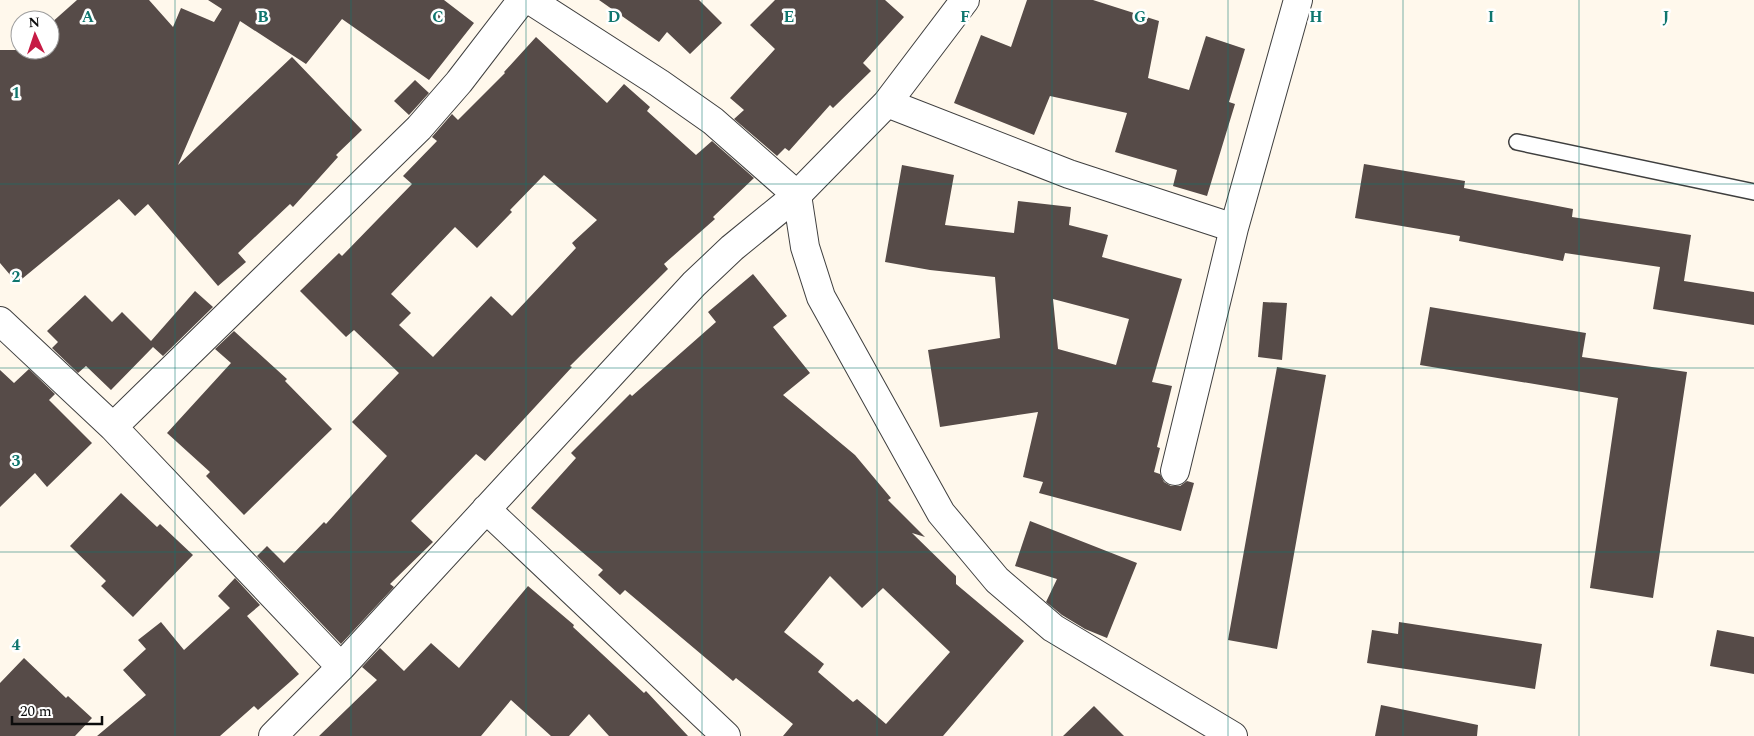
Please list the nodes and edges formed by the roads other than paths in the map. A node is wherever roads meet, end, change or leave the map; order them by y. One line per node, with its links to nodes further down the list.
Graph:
1 (522, 0): 11 (street)
2 (530, 0): 8 (street)
3 (965, 0): 5 (street)
4 (1298, 0): 9 (street)
5 (887, 103): 8 (street); 9 (street)
6 (1517, 142): 7 (lane)
7 (1754, 192)
8 (797, 195): 13 (street); 17 (street)
9 (1234, 228): 12 (street)
10 (0, 321): 11 (street)
11 (114, 427): 14 (street)
12 (1175, 471)
13 (486, 509): 14 (street); 16 (street)
14 (341, 667): 15 (street)
15 (285, 732)
16 (726, 736)
17 (1233, 736)

